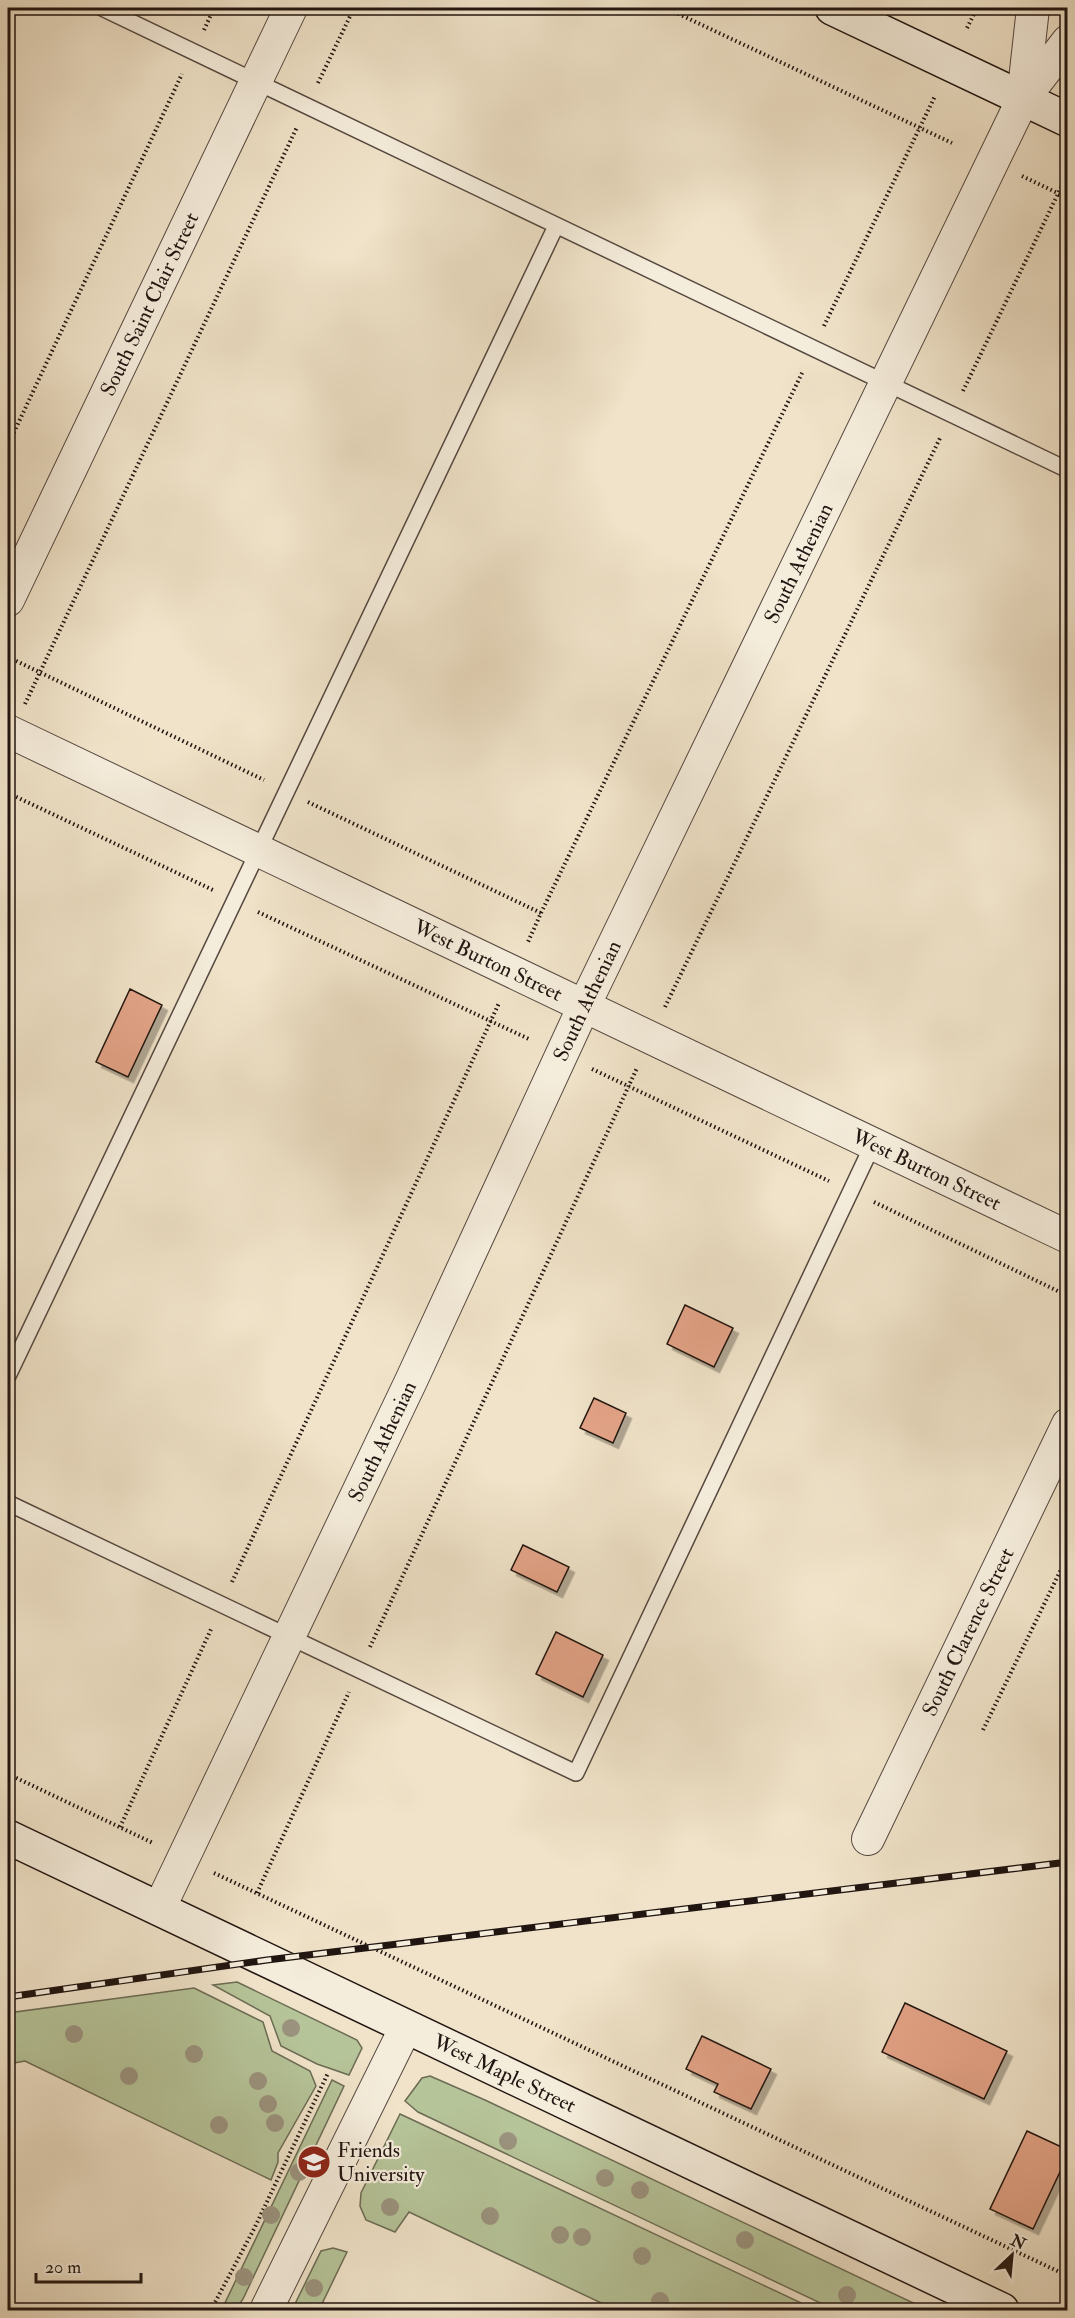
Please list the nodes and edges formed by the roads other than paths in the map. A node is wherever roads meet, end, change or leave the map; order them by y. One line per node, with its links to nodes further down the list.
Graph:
1 (102, 8): 6 (lane)
2 (291, 8): 6 (street, South Saint Clair Street)
3 (832, 8): 7 (street)
4 (1033, 8): 7 (street)
5 (1068, 41): 7 (street)
6 (255, 82): 9 (lane); 12 (street, South Saint Clair Street)
7 (1023, 99): 8 (street); 10 (street, South Athenian)
8 (1068, 120)
9 (556, 226): 10 (lane); 14 (lane)
10 (885, 383): 11 (lane); 15 (street, South Athenian)
11 (1068, 470)
12 (8, 600)
13 (9, 731): 14 (street, West Burton Street)
14 (257, 850): 15 (street, West Burton Street); 18 (lane)
15 (584, 1006): 16 (street, West Burton Street); 21 (street, South Athenian)
16 (873, 1144): 17 (street, West Burton Street); 21 (lane)
17 (1068, 1238)
18 (8, 1376)
19 (1068, 1424): 23 (street, South Clarence Street)
20 (8, 1503): 21 (lane)
21 (289, 1636): 24 (street, South Athenian)
22 (8, 1837): 24 (street, West Maple Street)
23 (868, 1839)
24 (159, 1909): 25 (street, West Maple Street)
25 (406, 2027): 26 (street); 27 (street, West Maple Street)
26 (266, 2310)
27 (1002, 2310)

